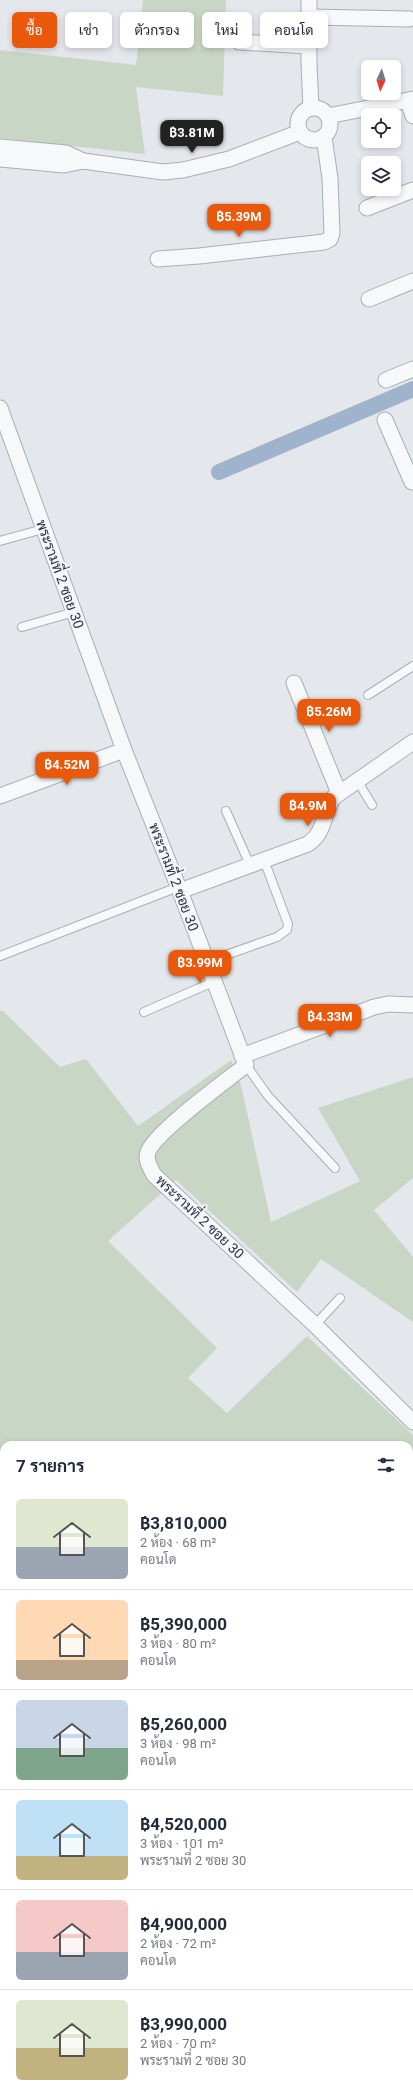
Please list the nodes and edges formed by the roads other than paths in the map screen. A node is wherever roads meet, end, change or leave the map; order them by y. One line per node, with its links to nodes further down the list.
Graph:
1 (309, 0): 2 (street)
2 (310, 12)
3 (328, 17): 4 (street)
4 (409, 19)
5 (309, 48): 7 (street)
6 (410, 100): 8 (street); 9 (street)
7 (311, 108): 8 (street); 10 (street)
8 (328, 116): 11 (street)
9 (413, 116)
10 (300, 132): 11 (street); 14 (street)
11 (324, 136): 17 (street)
12 (0, 147): 14 (street)
13 (0, 159): 14 (street)
14 (83, 161)
15 (413, 190): 16 (street)
16 (368, 208)
17 (158, 259)
18 (413, 281): 19 (street)
19 (369, 299)
20 (413, 369): 21 (street)
21 (386, 380)
22 (0, 408): 25 (street, พระรามที่ 2 ซอย 30)
23 (385, 420): 24 (street)
24 (413, 483)
25 (43, 529): 26 (lane); 27 (street, พระรามที่ 2 ซอย 30)
26 (0, 541)
27 (74, 612): 28 (lane); 33 (street, พระรามที่ 2 ซอย 30)
28 (22, 627)
29 (413, 666): 31 (lane)
30 (294, 683): 35 (street)
31 (368, 695)
32 (413, 742): 34 (street)
33 (124, 750): 36 (street); 41 (street, พระรามที่ 2 ซอย 30)
34 (357, 780): 35 (street); 37 (lane)
35 (339, 793): 39 (street)
36 (0, 796)
37 (372, 806)
38 (226, 811): 40 (lane)
39 (264, 860): 40 (street); 43 (lane)
40 (250, 866): 41 (street)
41 (179, 889): 42 (lane); 43 (street, พระรามที่ 2 ซอย 30)
42 (0, 956)
43 (206, 962): 44 (street, พระรามที่ 2 ซอย 30)
44 (213, 982): 46 (lane); 47 (street, พระรามที่ 2 ซอย 30)
45 (413, 1004): 47 (street)
46 (144, 1012)
47 (244, 1061): 48 (lane); 50 (street, พระรามที่ 2 ซอย 30)
48 (335, 1168)
49 (340, 1298): 50 (lane)
50 (315, 1325): 51 (street, พระรามที่ 2 ซอย 30)
51 (413, 1422)

